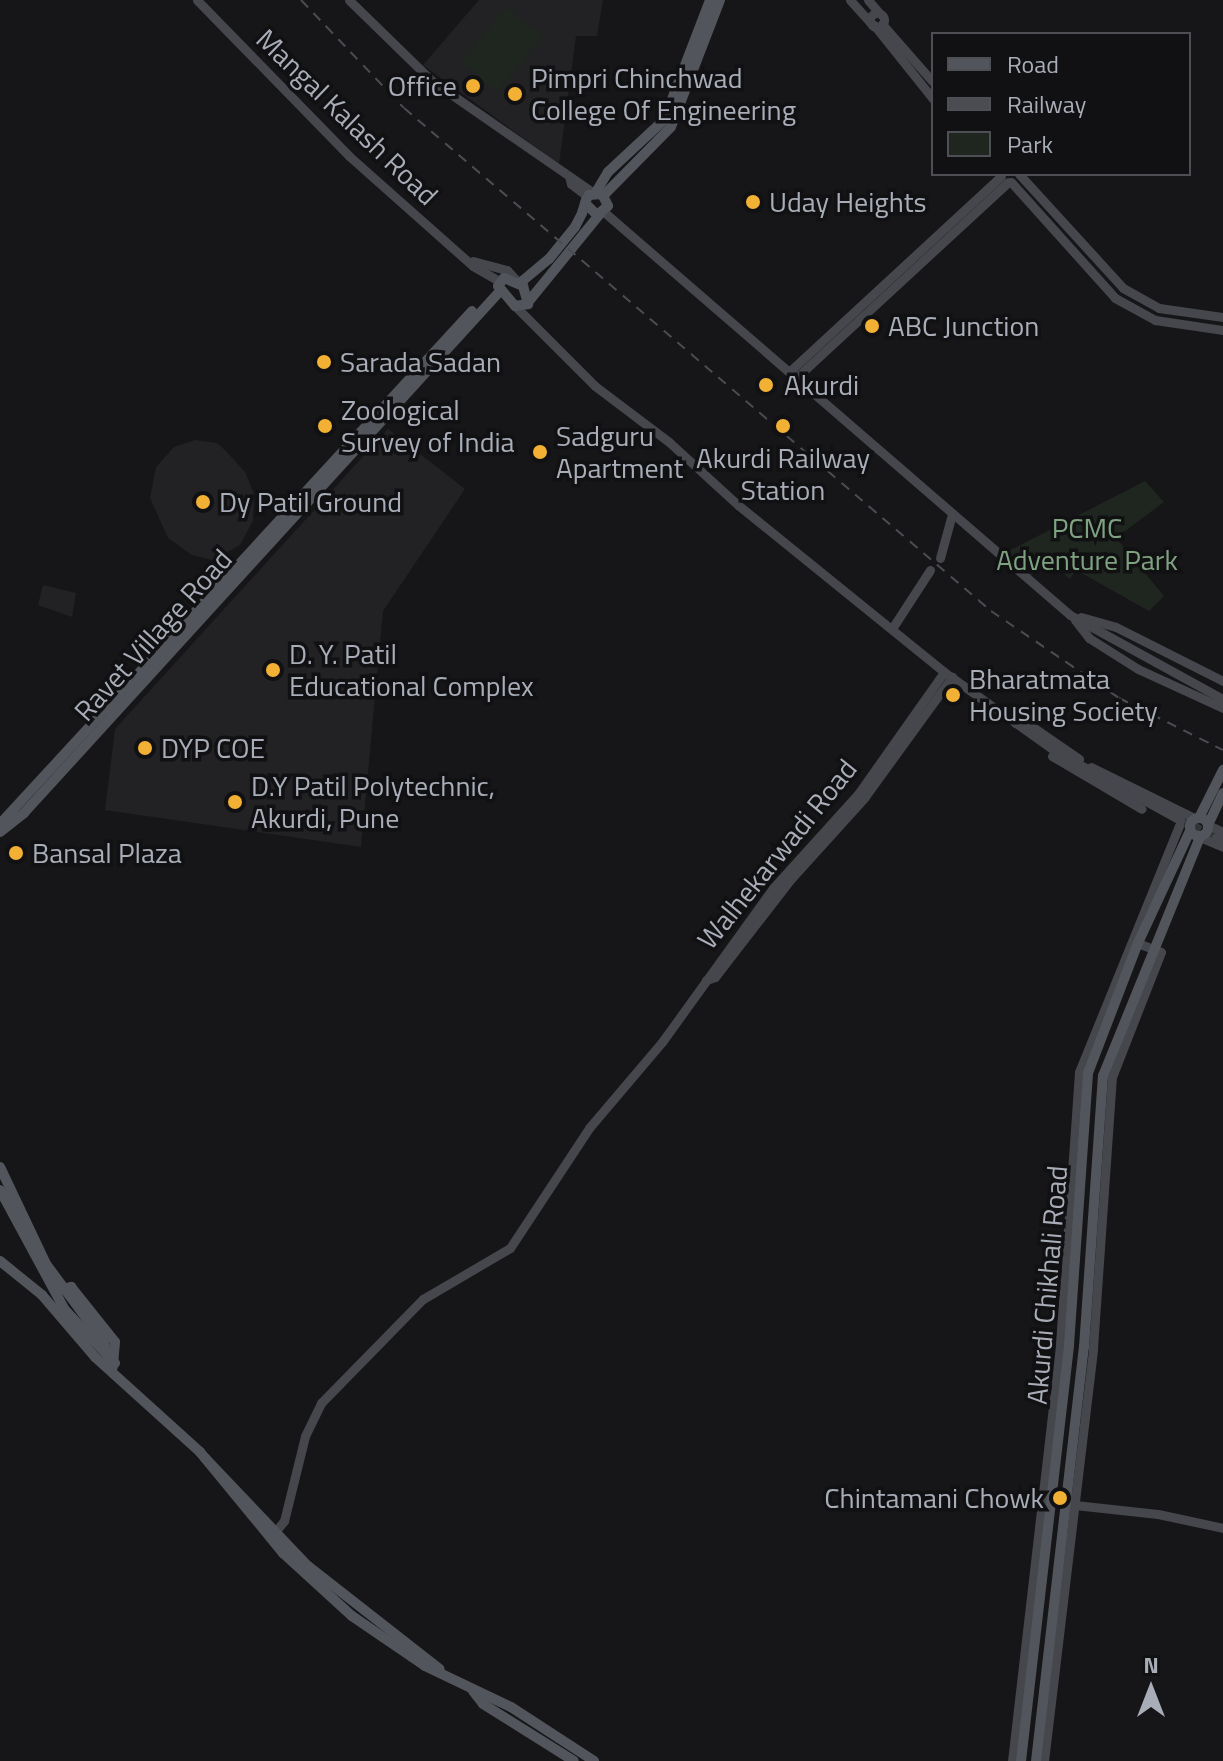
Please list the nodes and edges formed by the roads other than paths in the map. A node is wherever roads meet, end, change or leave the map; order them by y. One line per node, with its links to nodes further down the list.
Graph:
1 (197, 0): 13 (main road, Mangal Kalash Road)
2 (349, 0): 11 (main road)
3 (710, 0): 11 (main road)
4 (720, 0): 11 (main road)
5 (850, 0): 7 (main road)
6 (868, 0): 7 (main road)
7 (876, 21): 8 (main road); 9 (main road)
8 (931, 80)
9 (931, 96)
10 (1009, 177): 18 (main road); 20 (main road); 21 (main road)
11 (594, 196): 12 (main road); 12 (main road); 14 (main road)
12 (602, 213): 16 (main road); 21 (main road)
13 (470, 261): 14 (main road, Mangal Kalash Road); 15 (main road, Mangal Kalash Road)
14 (519, 282): 15 (main road); 16 (main road)
15 (500, 286): 17 (main road); 36 (main road, Ravet Village Road); 38 (main road, Ravet Village Road)
16 (529, 301): 17 (main road); 19 (main road)
17 (515, 306): 19 (main road)
18 (1223, 317)
19 (532, 320): 26 (main road)
20 (1223, 330)
21 (794, 374): 22 (main road)
22 (952, 514): 23 (main road); 25 (main road)
23 (940, 558)
24 (930, 570): 26 (main road)
25 (1070, 615): 28 (main road); 29 (main road); 30 (main road)
26 (893, 627): 27 (main road)
27 (948, 674): 31 (main road); 52 (main road, Walhekarwadi Road)
28 (1223, 681)
29 (1223, 699)
30 (1223, 708)
31 (1015, 723): 35 (main road); 37 (main road)
32 (1223, 770): 34 (main road)
33 (1223, 793): 34 (main road)
34 (1209, 809): 35 (main road)
35 (1201, 821): 37 (main road); 37 (main road); 39 (main road)
36 (0, 824)
37 (1187, 829): 40 (main road); 41 (main road, Akurdi Chikhali Road); 42 (main road, Akurdi Chikhali Road)
38 (0, 832)
39 (1221, 836)
40 (1223, 847)
41 (1134, 941): 42 (main road); 49 (main road, Akurdi Chikhali Road)
42 (1157, 950): 50 (main road, Akurdi Chikhali Road)
43 (0, 1167): 45 (main road)
44 (0, 1190): 45 (main road)
45 (18, 1220): 48 (main road)
46 (0, 1261): 47 (main road)
47 (42, 1295): 48 (main road); 48 (main road)
48 (111, 1363): 52 (main road)
49 (1047, 1499): 50 (main road); 56 (main road); 57 (main road, Akurdi Chikhali Road)
50 (1067, 1505): 51 (main road); 58 (main road, Akurdi Chikhali Road); 59 (main road)
51 (1223, 1528)
52 (272, 1536): 53 (main road)
53 (473, 1691): 54 (main road); 55 (main road)
54 (574, 1761)
55 (594, 1761)
56 (1012, 1761)
57 (1021, 1761)
58 (1036, 1761)
59 (1044, 1761)

